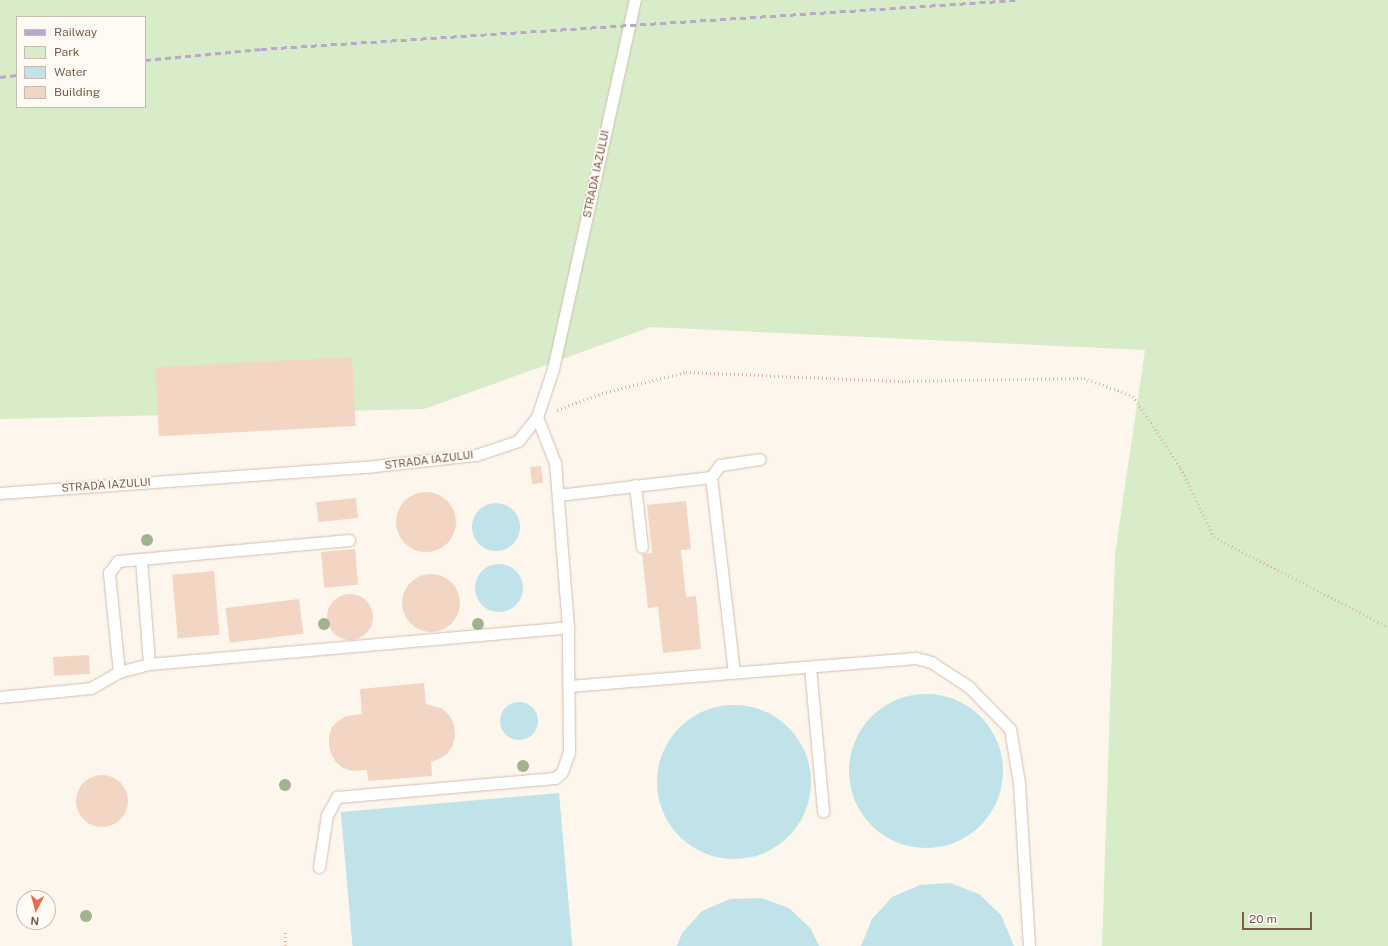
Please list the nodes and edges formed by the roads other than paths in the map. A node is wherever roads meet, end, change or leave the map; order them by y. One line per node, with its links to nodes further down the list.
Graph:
1 (635, 0): 2 (lane, STRADA IAZULUI)
2 (537, 417): 6 (lane, STRADA IAZULUI); 7 (lane)
3 (760, 459): 4 (lane)
4 (711, 477): 5 (lane); 15 (lane)
5 (635, 485): 7 (lane); 9 (lane)
6 (0, 493)
7 (558, 494): 11 (lane)
8 (349, 540): 10 (lane)
9 (642, 547)
10 (141, 559): 12 (lane); 14 (lane)
11 (568, 627): 12 (lane); 16 (lane)
12 (149, 664): 14 (lane)
13 (810, 667): 15 (lane); 18 (lane); 20 (lane)
14 (119, 672): 17 (lane)
15 (734, 673): 16 (lane)
16 (569, 686): 19 (lane)
17 (0, 697)
18 (823, 811)
19 (319, 867)
20 (1029, 946)

